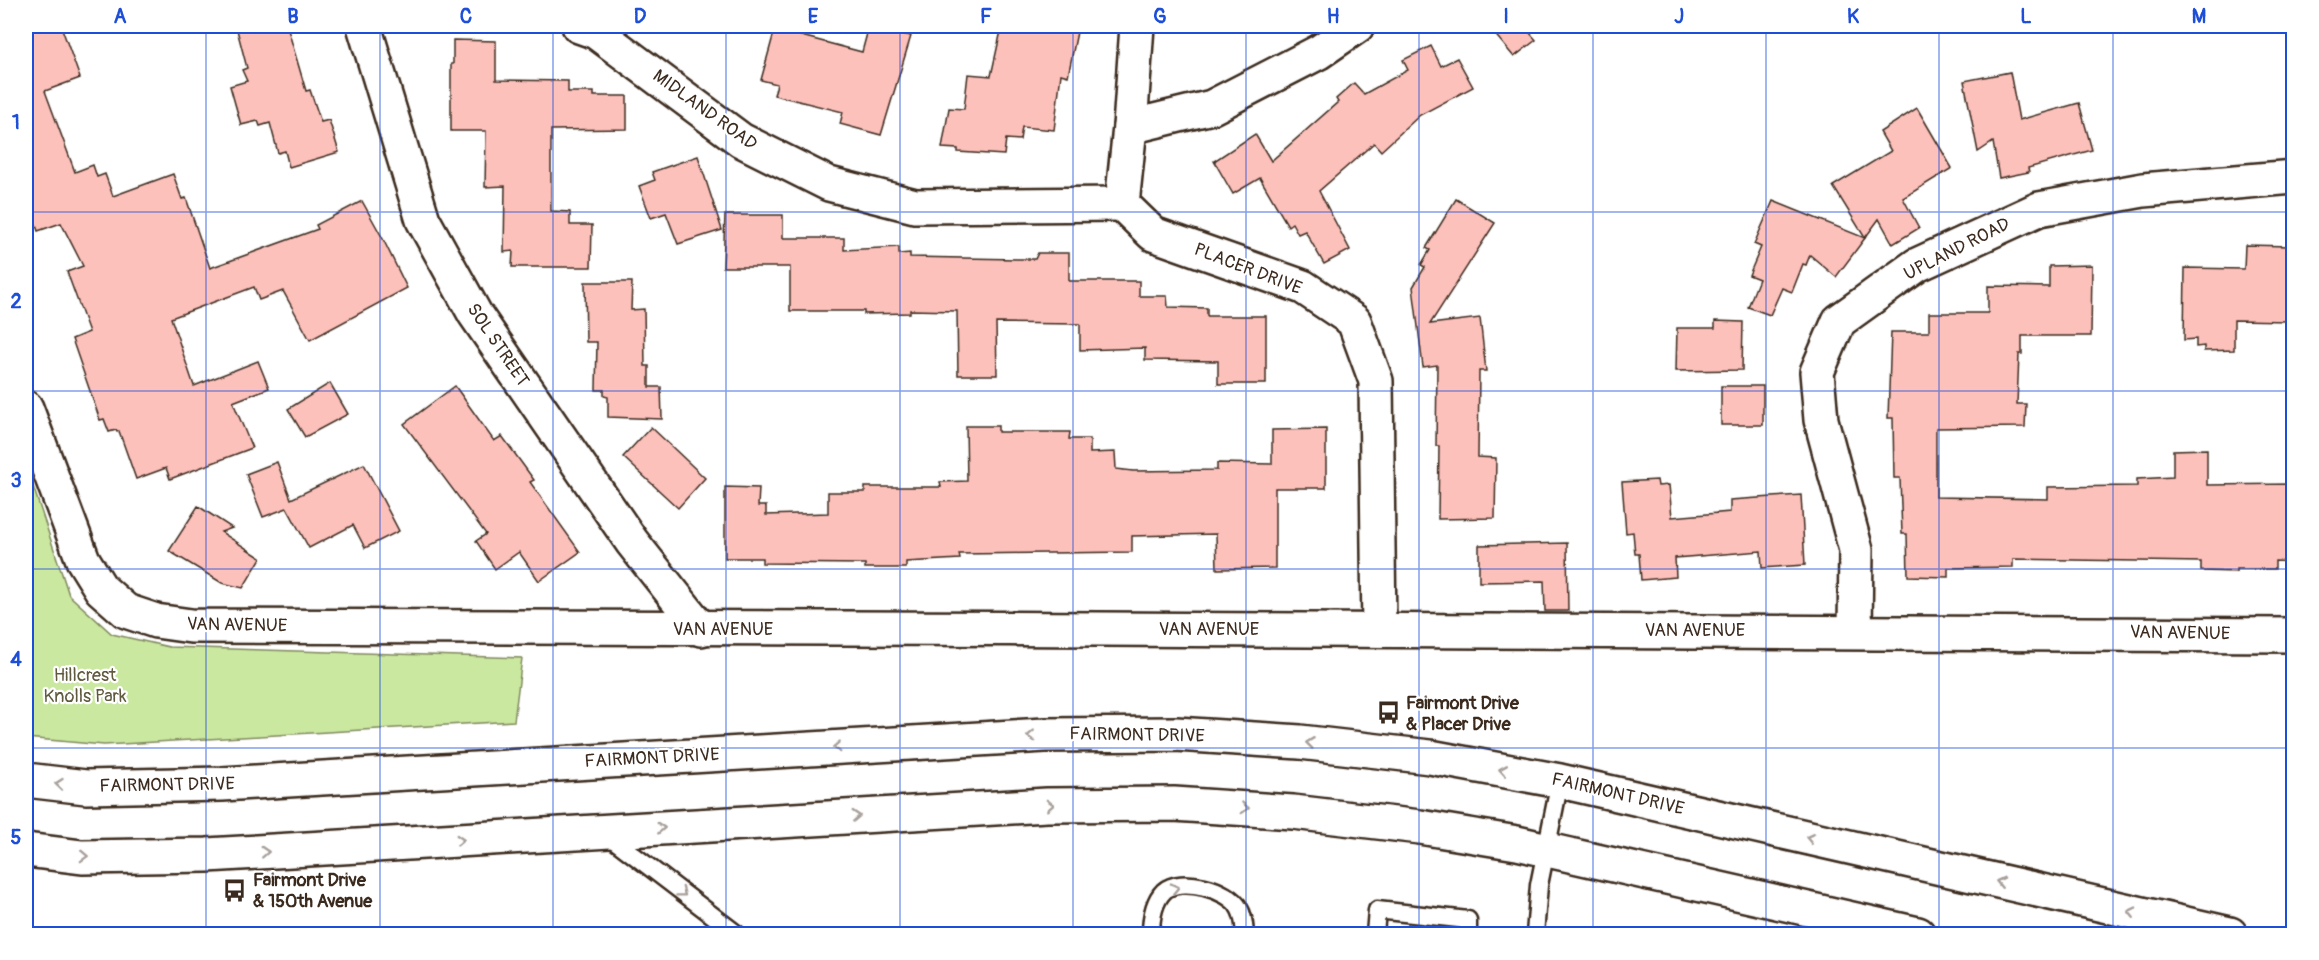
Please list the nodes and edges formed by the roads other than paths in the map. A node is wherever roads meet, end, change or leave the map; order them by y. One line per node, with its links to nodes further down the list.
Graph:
1 (364, 26): 9 (street, SOL STREET)
2 (579, 26): 7 (street, MIDLAND ROAD)
3 (1137, 26): 5 (street)
4 (1357, 26): 5 (street)
5 (1130, 127): 7 (street)
6 (2294, 177): 11 (street, UPLAND ROAD)
7 (1122, 204): 10 (street, PLACER DRIVE)
8 (26, 408): 9 (street, VAN AVENUE)
9 (701, 629): 10 (street, VAN AVENUE)
10 (1378, 630): 11 (street, VAN AVENUE)
11 (1855, 630): 12 (street, VAN AVENUE)
12 (2294, 635)
13 (26, 780): 14 (street, FAIRMONT DRIVE, one-way to 13)
14 (1560, 781): 17 (lane); 25 (street, FAIRMONT DRIVE, one-way to 14)
15 (603, 832): 16 (street, one-way to 15); 17 (street, one-way to 17); 18 (lane, one-way to 18)
16 (26, 850)
17 (1546, 850): 23 (lane); 24 (street)
18 (737, 934)
19 (1151, 934): 20 (lane, one-way to 20)
20 (1245, 934)
21 (1375, 934): 22 (lane)
22 (1468, 934)
23 (1535, 934)
24 (1918, 934)
25 (2230, 934)

